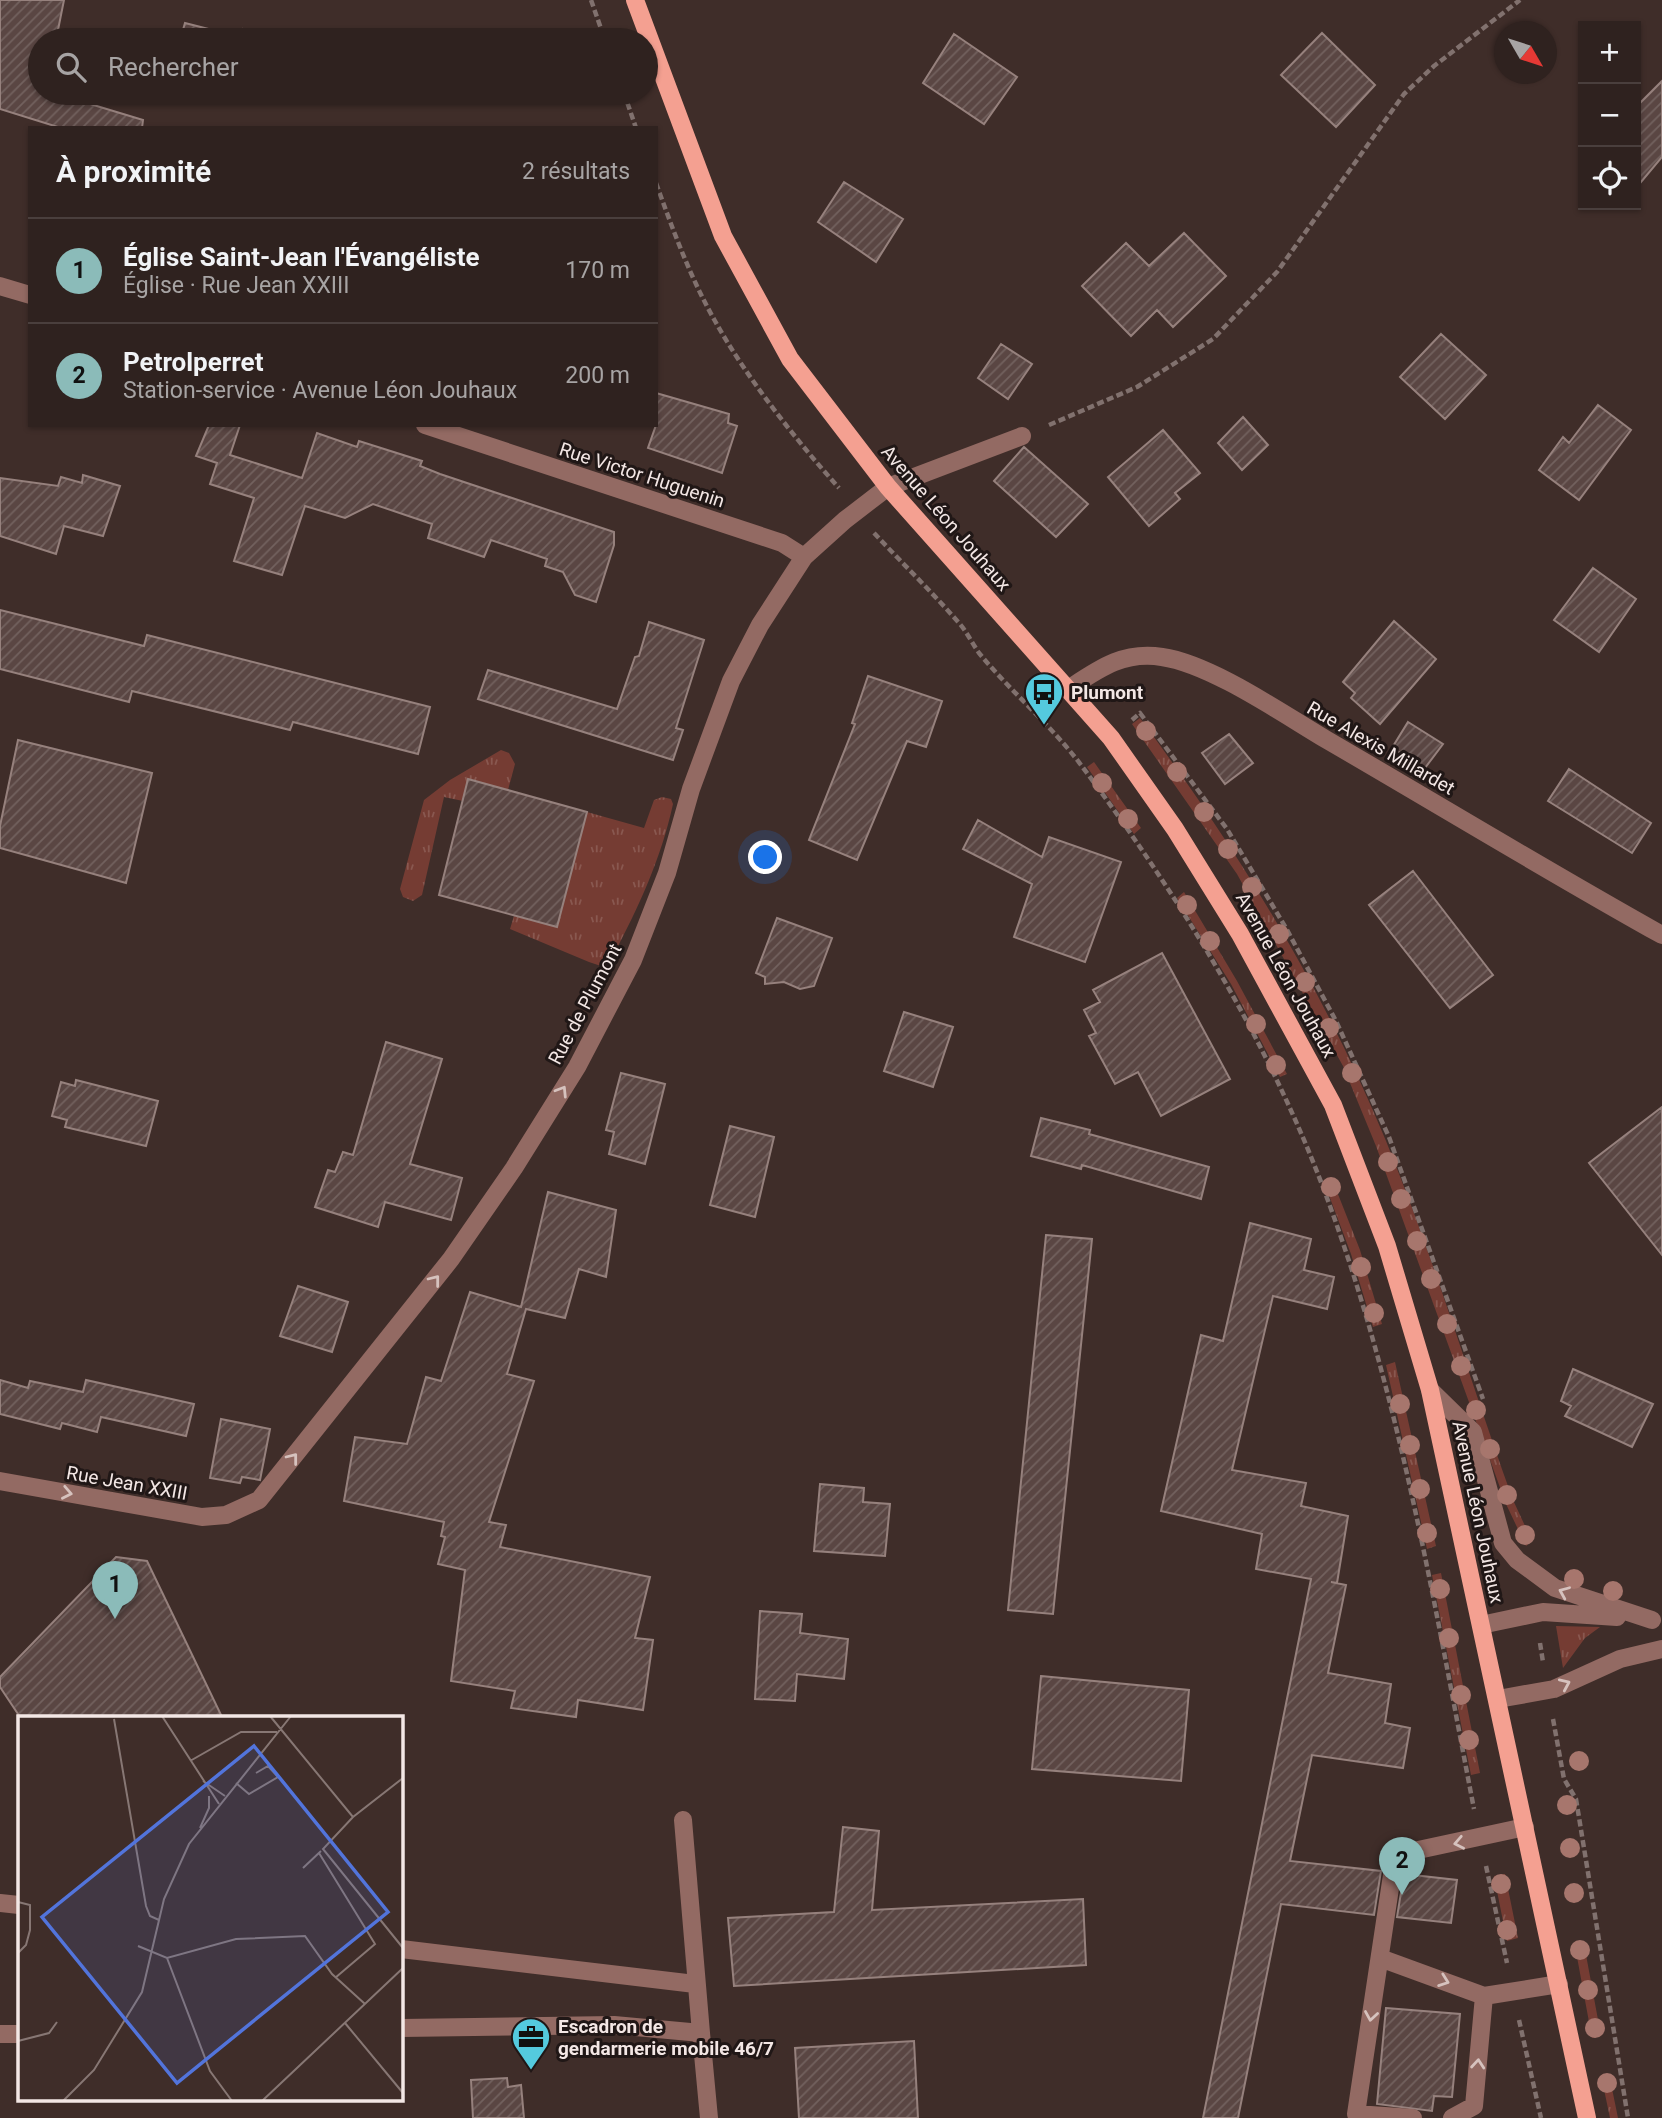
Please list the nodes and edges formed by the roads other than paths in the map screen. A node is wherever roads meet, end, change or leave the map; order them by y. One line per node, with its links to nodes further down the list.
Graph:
1 (635, 0): 2 (main road, Avenue Léon Jouhaux)
2 (645, 28)
3 (658, 63): 8 (main road, Avenue Léon Jouhaux)
4 (0, 286): 5 (street)
5 (28, 294)
6 (431, 427): 9 (street, Rue Victor Huguenin)
7 (1022, 436): 8 (street, Rue de Plumont)
8 (888, 487): 9 (street, Rue de Plumont); 10 (main road, Avenue Léon Jouhaux)
9 (804, 557): 14 (street, Rue de Plumont, one-way to 9)
10 (1070, 688): 11 (street, Rue Alexis Millardet); 12 (main road, Avenue Léon Jouhaux)
11 (1662, 935)
12 (1430, 1390): 15 (street, one-way to 12); 16 (main road, Avenue Léon Jouhaux)
13 (0, 1480): 14 (street, Rue Jean XXIII, one-way to 14)
14 (247, 1508)
15 (1657, 1621): 16 (street)
16 (1482, 1625): 18 (main road, Avenue Léon Jouhaux)
17 (1662, 1649): 18 (street, one-way to 17)
18 (1498, 1699): 20 (main road, Avenue Léon Jouhaux)
19 (683, 1821): 26 (street)
20 (1525, 1827): 24 (street, one-way to 24); 25 (main road, Avenue Léon Jouhaux)
21 (0, 1903): 22 (street)
22 (18, 1905)
23 (402, 1950): 26 (street)
24 (1380, 1958): 27 (street, one-way to 27); 33 (street, one-way to 33)
25 (1559, 1983): 27 (street); 35 (main road, Avenue Léon Jouhaux)
26 (695, 1984): 31 (street)
27 (1484, 1996): 34 (street, one-way to 27)
28 (402, 2028): 31 (street)
29 (0, 2034): 30 (street)
30 (18, 2034)
31 (701, 2034): 32 (street)
32 (709, 2118)
33 (1413, 2118)
34 (1452, 2118)
35 (1587, 2118)

